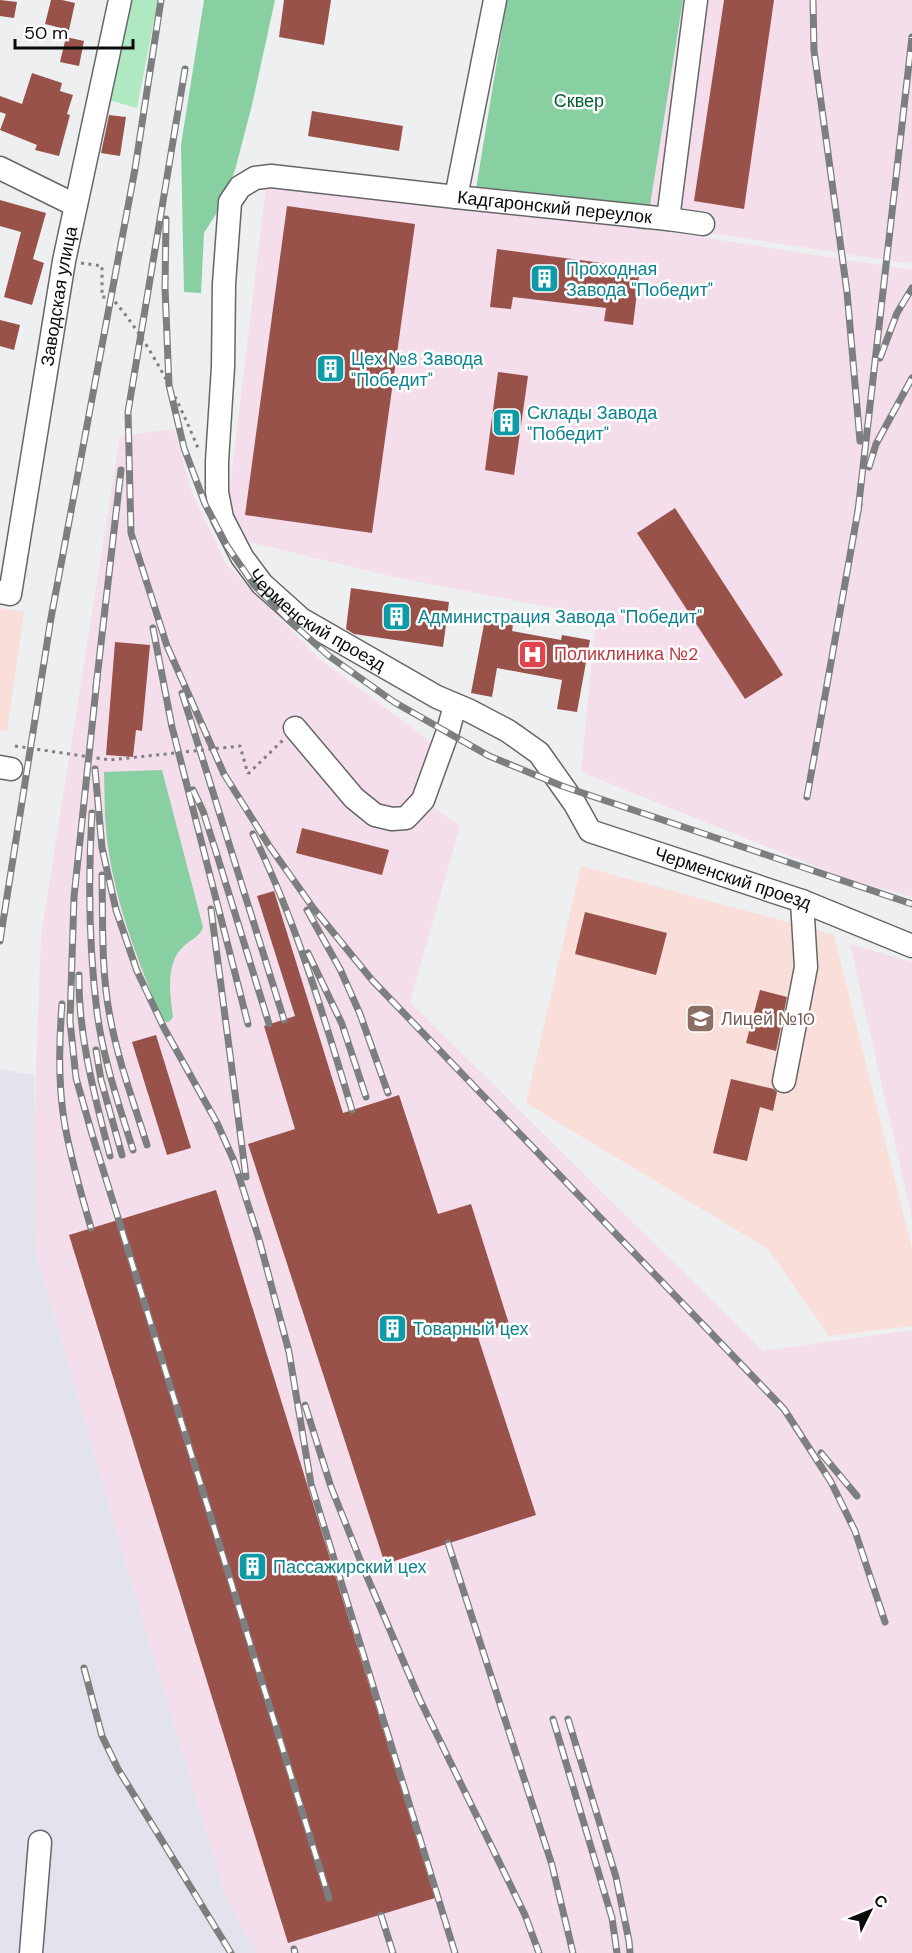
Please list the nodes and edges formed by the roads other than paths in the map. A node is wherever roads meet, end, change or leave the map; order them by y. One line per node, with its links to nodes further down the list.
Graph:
1 (120, 0): 6 (street, Заводская улица)
2 (495, 0): 5 (street, Кадгаронский переулок)
3 (696, 0): 7 (street, Кадгаронский переулок)
4 (0, 168): 6 (street)
5 (456, 197): 7 (street, Кадгаронский переулок); 10 (street, Черменский проезд)
6 (75, 205): 9 (street, Заводская улица)
7 (668, 219): 8 (street)
8 (703, 224)
9 (5, 593)
10 (455, 705): 11 (street); 12 (street, Черменский проезд)
11 (295, 728)
12 (802, 901): 13 (street, Черменский проезд); 14 (street)
13 (912, 946)
14 (784, 1081)
15 (40, 1842): 16 (street)
16 (31, 1953)

